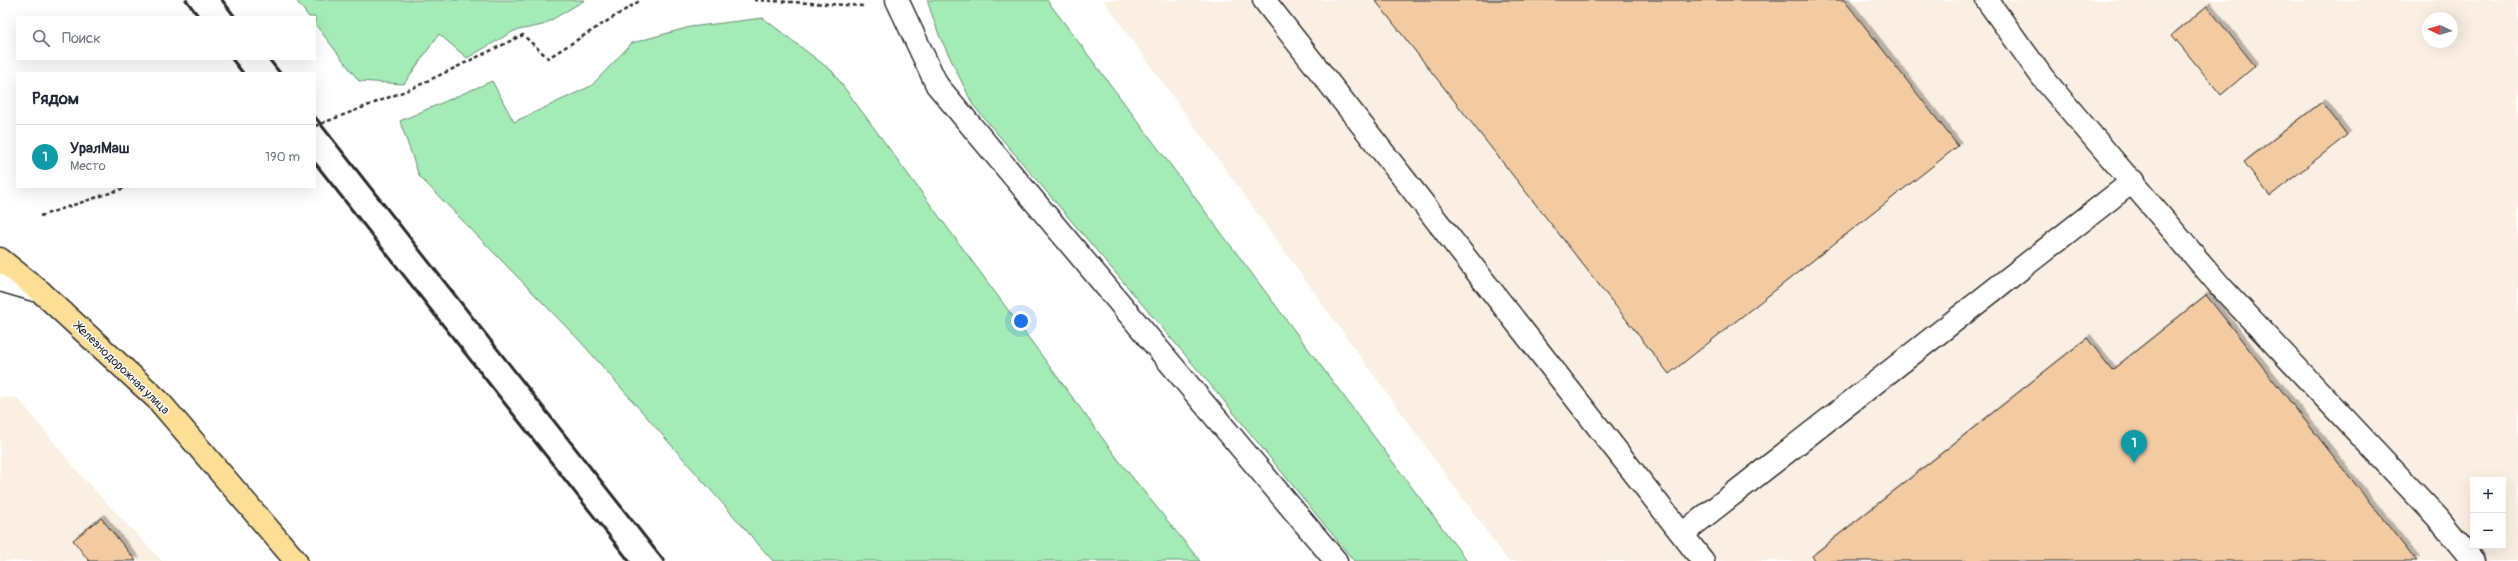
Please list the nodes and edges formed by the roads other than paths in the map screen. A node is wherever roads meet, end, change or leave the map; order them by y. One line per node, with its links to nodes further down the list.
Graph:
1 (1264, 0): 8 (street)
2 (1987, 0): 4 (street)
3 (898, 2): 10 (street)
4 (2133, 181): 8 (street); 12 (street)
5 (0, 259): 7 (main road, Железнодорожная улица)
6 (0, 280): 7 (street)
7 (41, 292): 9 (main road, Железнодорожная улица)
8 (1682, 534): 11 (street)
9 (296, 561)
10 (1336, 561)
11 (1703, 561)
12 (2473, 561)

